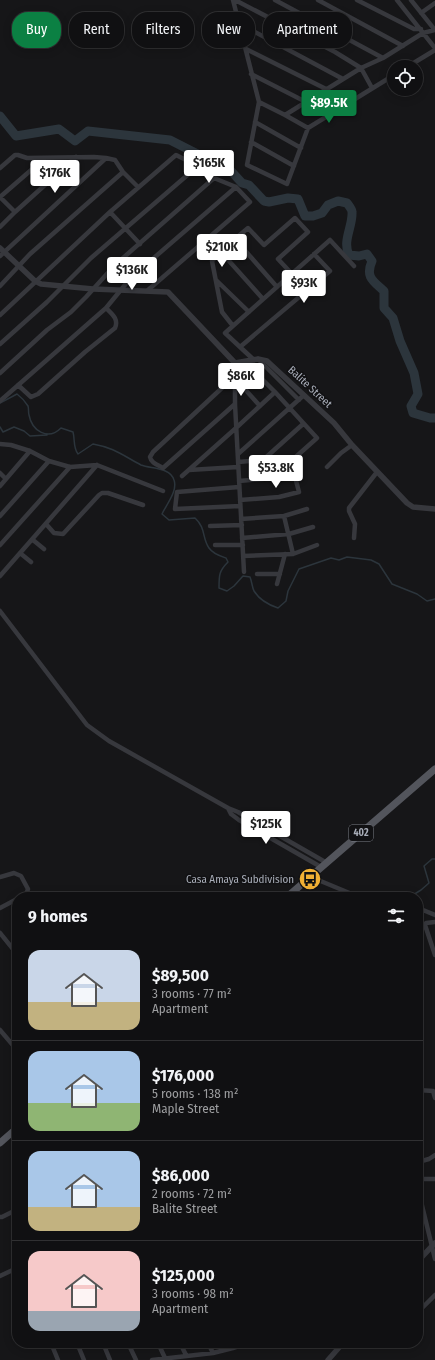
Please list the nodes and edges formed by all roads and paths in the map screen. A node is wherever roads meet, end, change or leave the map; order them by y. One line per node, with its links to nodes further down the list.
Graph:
1 (234, 0): 8 (street); 18 (street)
2 (275, 0): 16 (street)
3 (318, 0): 13 (street)
4 (357, 0): 11 (street)
5 (397, 0): 11 (street)
6 (411, 0): 9 (street)
7 (435, 3): 9 (street)
8 (237, 12)
9 (421, 13): 10 (street)
10 (435, 30): 11 (street)
11 (422, 31): 13 (street); 15 (street)
12 (255, 32): 20 (street)
13 (403, 46): 16 (street)
14 (246, 49): 19 (street); 23 (street)
15 (435, 49): 17 (street)
16 (383, 58): 18 (street)
17 (418, 60)
18 (361, 68): 20 (street); 22 (street)
19 (251, 74): 24 (street); 25 (street)
20 (343, 79): 23 (street)
21 (387, 79): 22 (street)
22 (372, 88): 28 (street)
23 (326, 90): 25 (street)
24 (259, 102): 26 (street); 27 (street)
25 (306, 102): 26 (street)
26 (285, 115): 28 (street)
27 (255, 122): 29 (street); 30 (street)
28 (308, 128): 30 (street)
29 (251, 142): 35 (street); 35 (street)
30 (300, 148): 35 (street)
31 (76, 157): 32 (street); 33 (street); 42 (street)
32 (45, 158): 36 (street); 41 (street)
33 (106, 158): 37 (street); 47 (street)
34 (198, 166): 38 (street); 39 (street); 45 (street)
35 (294, 166)
36 (0, 168)
37 (123, 172): 39 (street); 49 (street)
38 (214, 178): 40 (street); 46 (street)
39 (138, 187): 43 (street)
40 (236, 187): 58 (street); 59 (street)
41 (0, 197): 42 (street)
42 (15, 212): 44 (street)
43 (110, 212): 45 (street); 53 (street)
44 (0, 227)
45 (125, 228): 46 (street); 55 (street)
46 (140, 244): 57 (street)
47 (2, 252): 49 (street)
48 (314, 254): 50 (street); 51 (street); 66 (street)
49 (19, 265): 53 (street); 54 (street)
50 (354, 266)
51 (292, 274): 56 (street); 56 (street)
52 (216, 280): 60 (street); 62 (street); 64 (street)
53 (35, 281): 55 (street); 63 (street)
54 (0, 286)
55 (63, 286): 57 (street); 65 (street)
56 (277, 287): 60 (street)
57 (93, 289): 58 (street); 68 (street)
58 (122, 290): 59 (street); 61 (street)
59 (148, 290): 67 (street, Balite Street)
60 (263, 299): 62 (street)
61 (106, 308): 70 (street); 70 (street)
62 (249, 312): 64 (street)
63 (0, 315)
64 (233, 326): 66 (street)
65 (0, 344)
66 (240, 347): 67 (street)
67 (254, 360): 69 (street); 73 (street, Balite Street); 74 (street)
68 (0, 373)
69 (235, 377): 71 (street); 76 (street); 76 (street)
70 (18, 385): 75 (street)
71 (242, 385): 72 (street); 77 (street)
72 (275, 392): 77 (street); 78 (street)
73 (304, 395): 74 (street); 82 (street, Balite Street)
74 (298, 400): 78 (street)
75 (0, 401)
76 (235, 404): 80 (street)
77 (260, 406): 80 (street)
78 (289, 409): 79 (street); 84 (street)
79 (303, 424): 86 (street); 88 (street)
80 (236, 428): 84 (street); 91 (street)
81 (0, 444): 83 (street)
82 (352, 445): 90 (street); 92 (street, Balite Street)
83 (30, 451): 85 (street); 95 (street)
84 (238, 454): 88 (street)
85 (49, 461): 89 (street); 105 (street)
86 (291, 462): 96 (street); 100 (street)
87 (97, 465): 89 (street); 99 (street); 108 (street)
88 (238, 465): 91 (street); 96 (street)
89 (70, 467): 116 (street)
90 (327, 467)
91 (189, 470): 94 (street)
92 (377, 472): 104 (street, Balite Street); 114 (street)
93 (0, 473): 95 (street)
94 (182, 476)
95 (6, 479): 97 (street)
96 (239, 481): 98 (street)
97 (0, 486)
98 (239, 487): 100 (street); 102 (street)
99 (163, 491)
100 (240, 500): 102 (street)
101 (143, 505): 108 (street)
102 (240, 506): 107 (street)
103 (307, 509): 106 (street)
104 (435, 509)
105 (0, 516)
106 (284, 516): 107 (street); 112 (street)
107 (241, 519): 109 (street)
108 (46, 524): 115 (street)
109 (242, 525): 110 (street); 113 (street)
110 (210, 526)
111 (313, 527): 112 (street)
112 (289, 534): 113 (street); 123 (street)
113 (242, 538): 118 (street)
114 (354, 538)
115 (33, 540): 120 (street); 121 (street)
116 (0, 545)
117 (215, 545): 118 (street)
118 (243, 545): 124 (street)
119 (317, 545): 123 (street)
120 (44, 549)
121 (20, 553): 125 (street); 129 (street)
122 (285, 554): 123 (street); 124 (street); 128 (street)
123 (293, 554)
124 (243, 556): 126 (street)
125 (31, 562)
126 (244, 572)
127 (257, 574): 128 (street)
128 (280, 574): 130 (street)
129 (0, 576)
130 (277, 584)
131 (0, 611): 133 (street)
132 (435, 769): 133 (main road, 402)
133 (324, 865): 134 (main road, 402)
134 (311, 876): 137 (main road, 402); 138 (street)
135 (0, 878): 136 (street)
136 (27, 892)
137 (293, 892)
138 (348, 892)
139 (12, 902): 140 (street)
140 (0, 908)
141 (423, 910): 142 (street)
142 (435, 915)
143 (435, 922): 146 (street)
144 (0, 933): 145 (street)
145 (12, 948)
146 (435, 955)
147 (0, 1030): 148 (street)
148 (12, 1044)
149 (423, 1090): 150 (street)
150 (435, 1098)
151 (12, 1132): 152 (main road)
152 (0, 1143)
153 (435, 1157): 154 (street)
154 (423, 1161)
155 (423, 1179): 156 (street)
156 (435, 1179)
157 (423, 1207): 158 (street)
158 (424, 1211): 161 (street)
159 (12, 1212): 160 (street)
160 (0, 1217)
161 (434, 1244): 162 (street); 163 (street)
162 (423, 1256)
163 (435, 1259)
164 (12, 1270): 165 (street)
165 (0, 1276)
166 (435, 1295): 167 (street)
167 (423, 1307)
168 (53, 1348): 180 (street)
169 (79, 1348): 181 (street)
170 (105, 1348): 182 (street)
171 (130, 1348): 183 (street)
172 (160, 1348): 179 (street)
173 (182, 1348): 178 (street)
174 (210, 1348): 177 (street)
175 (226, 1348): 177 (street)
176 (339, 1348): 185 (street)
177 (213, 1353): 178 (street)
178 (186, 1355): 179 (street)
179 (165, 1358): 184 (street)
180 (58, 1360)
181 (84, 1360)
182 (110, 1360)
183 (136, 1360)
184 (152, 1360)
185 (328, 1360)

